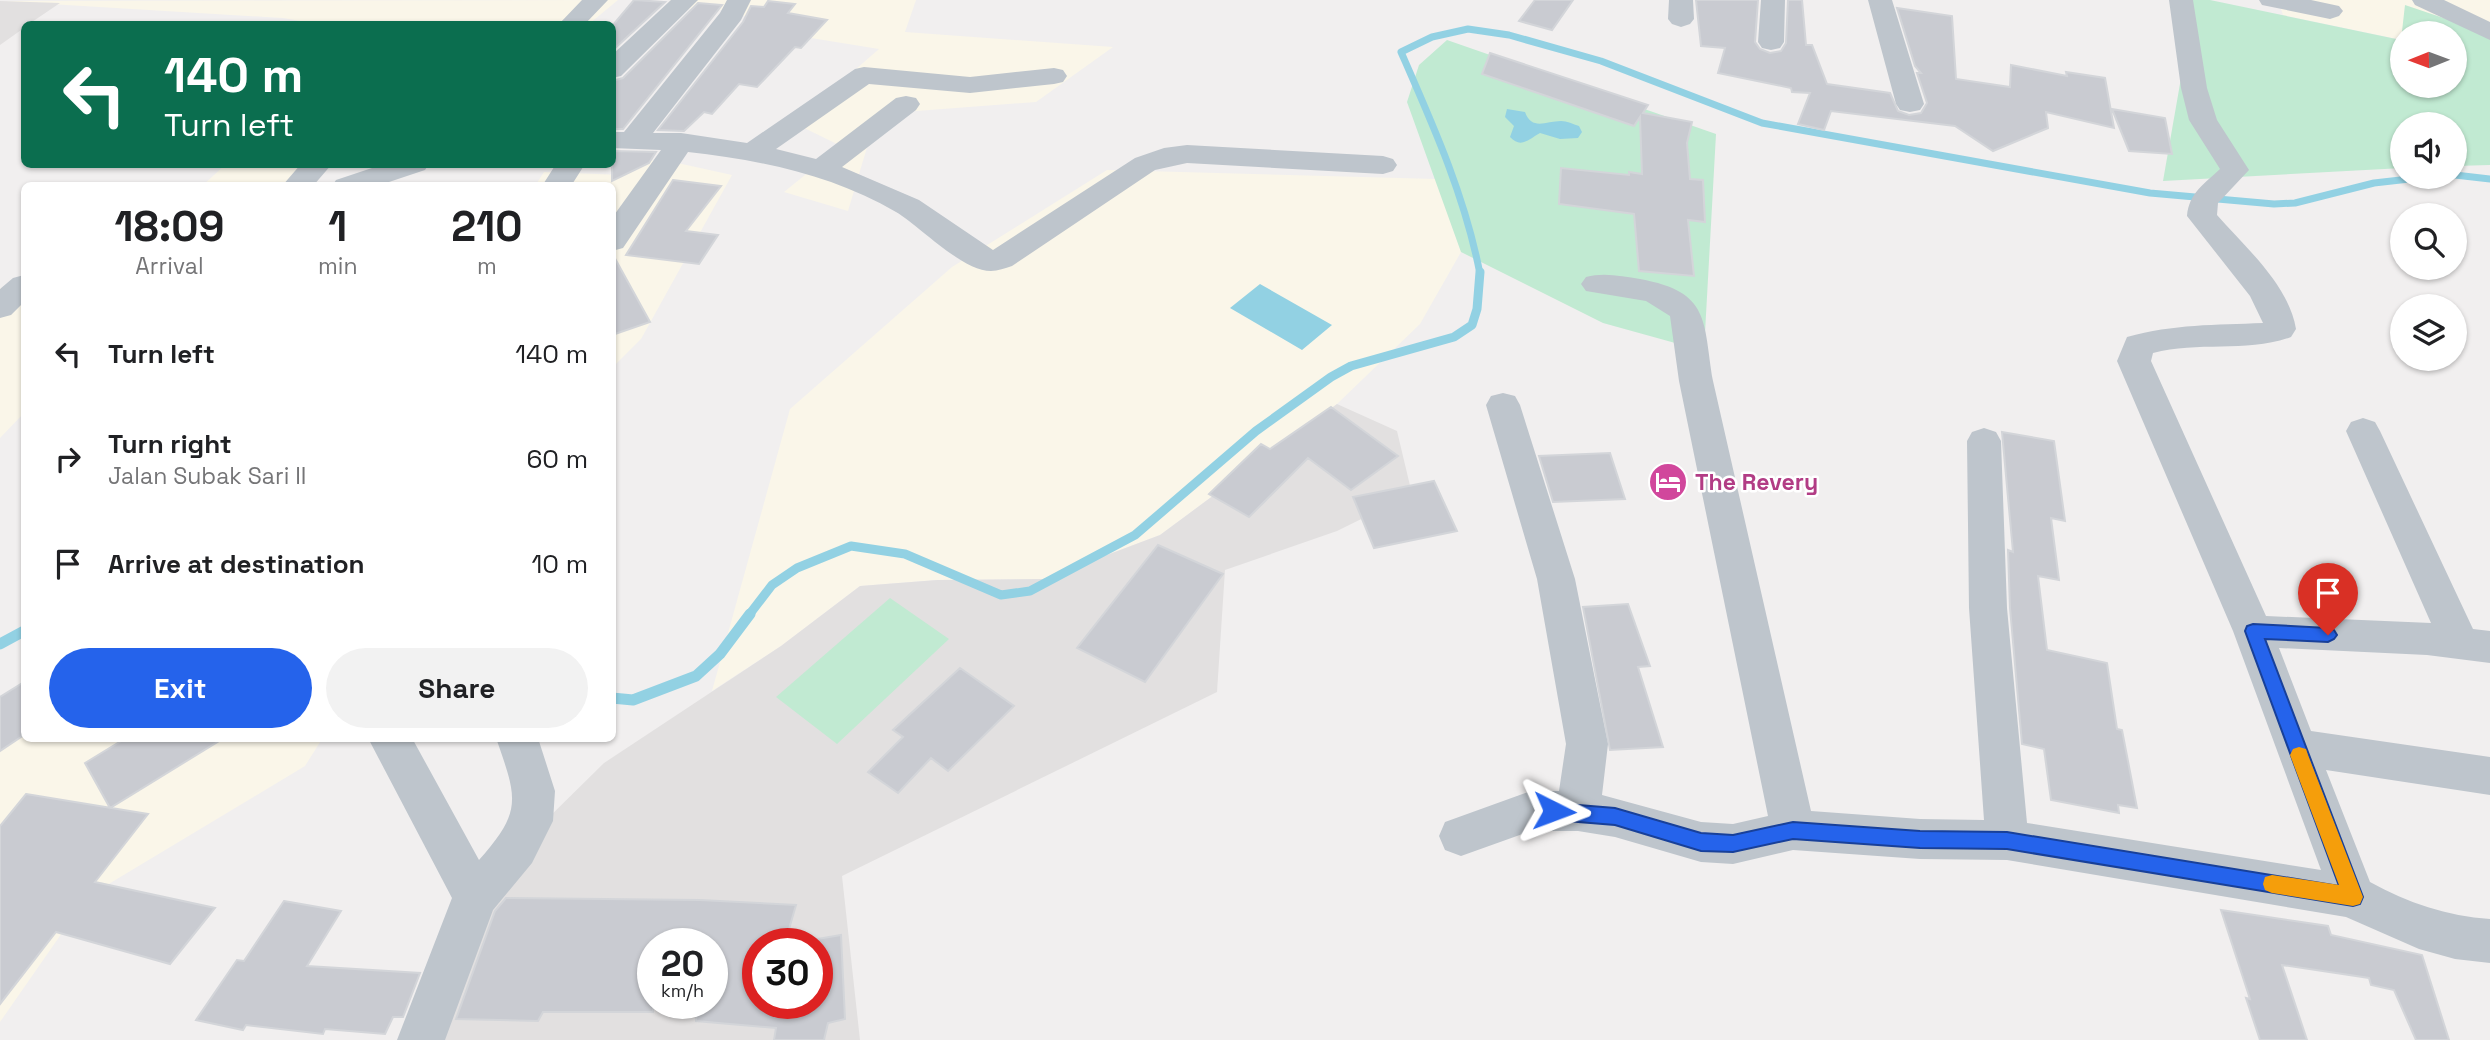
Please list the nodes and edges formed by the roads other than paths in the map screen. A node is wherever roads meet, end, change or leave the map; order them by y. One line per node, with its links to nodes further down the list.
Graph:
1 (596, 0): 10 (street)
2 (686, 0): 13 (street)
3 (739, 0): 17 (street)
4 (1773, 0): 12 (street)
5 (1880, 0): 16 (street)
6 (2181, 0): 35 (street)
7 (2271, 0): 9 (street)
8 (2424, 0): 11 (street)
9 (2330, 11)
10 (574, 21)
11 (2490, 32)
12 (1771, 42)
13 (616, 66)
14 (1054, 76): 19 (street)
15 (906, 104): 23 (street)
16 (1910, 104)
17 (622, 140): 18 (street)
18 (681, 141): 19 (street); 26 (street)
19 (753, 152): 23 (street)
20 (1383, 165): 23 (street)
21 (314, 168): 24 (street)
22 (402, 168): 25 (street)
23 (822, 168)
24 (300, 182)
25 (359, 182)
26 (616, 235)
27 (21, 269): 28 (street)
28 (0, 272)
29 (1597, 284): 42 (street)
30 (21, 288): 31 (street)
31 (0, 307)
32 (1503, 405): 41 (street)
33 (2363, 431): 36 (street)
34 (1984, 441): 44 (street)
35 (2253, 631): 36 (street); 39 (street)
36 (2475, 645)
37 (391, 742): 45 (street)
38 (518, 742): 45 (street)
39 (2296, 747): 40 (street); 46 (street)
40 (2490, 776)
41 (1578, 811): 42 (street); 43 (street)
42 (1793, 830): 44 (street)
43 (1461, 835)
44 (2007, 840): 46 (street)
45 (475, 897): 48 (street)
46 (2353, 897): 47 (street)
47 (2486, 948)
48 (421, 1040)

